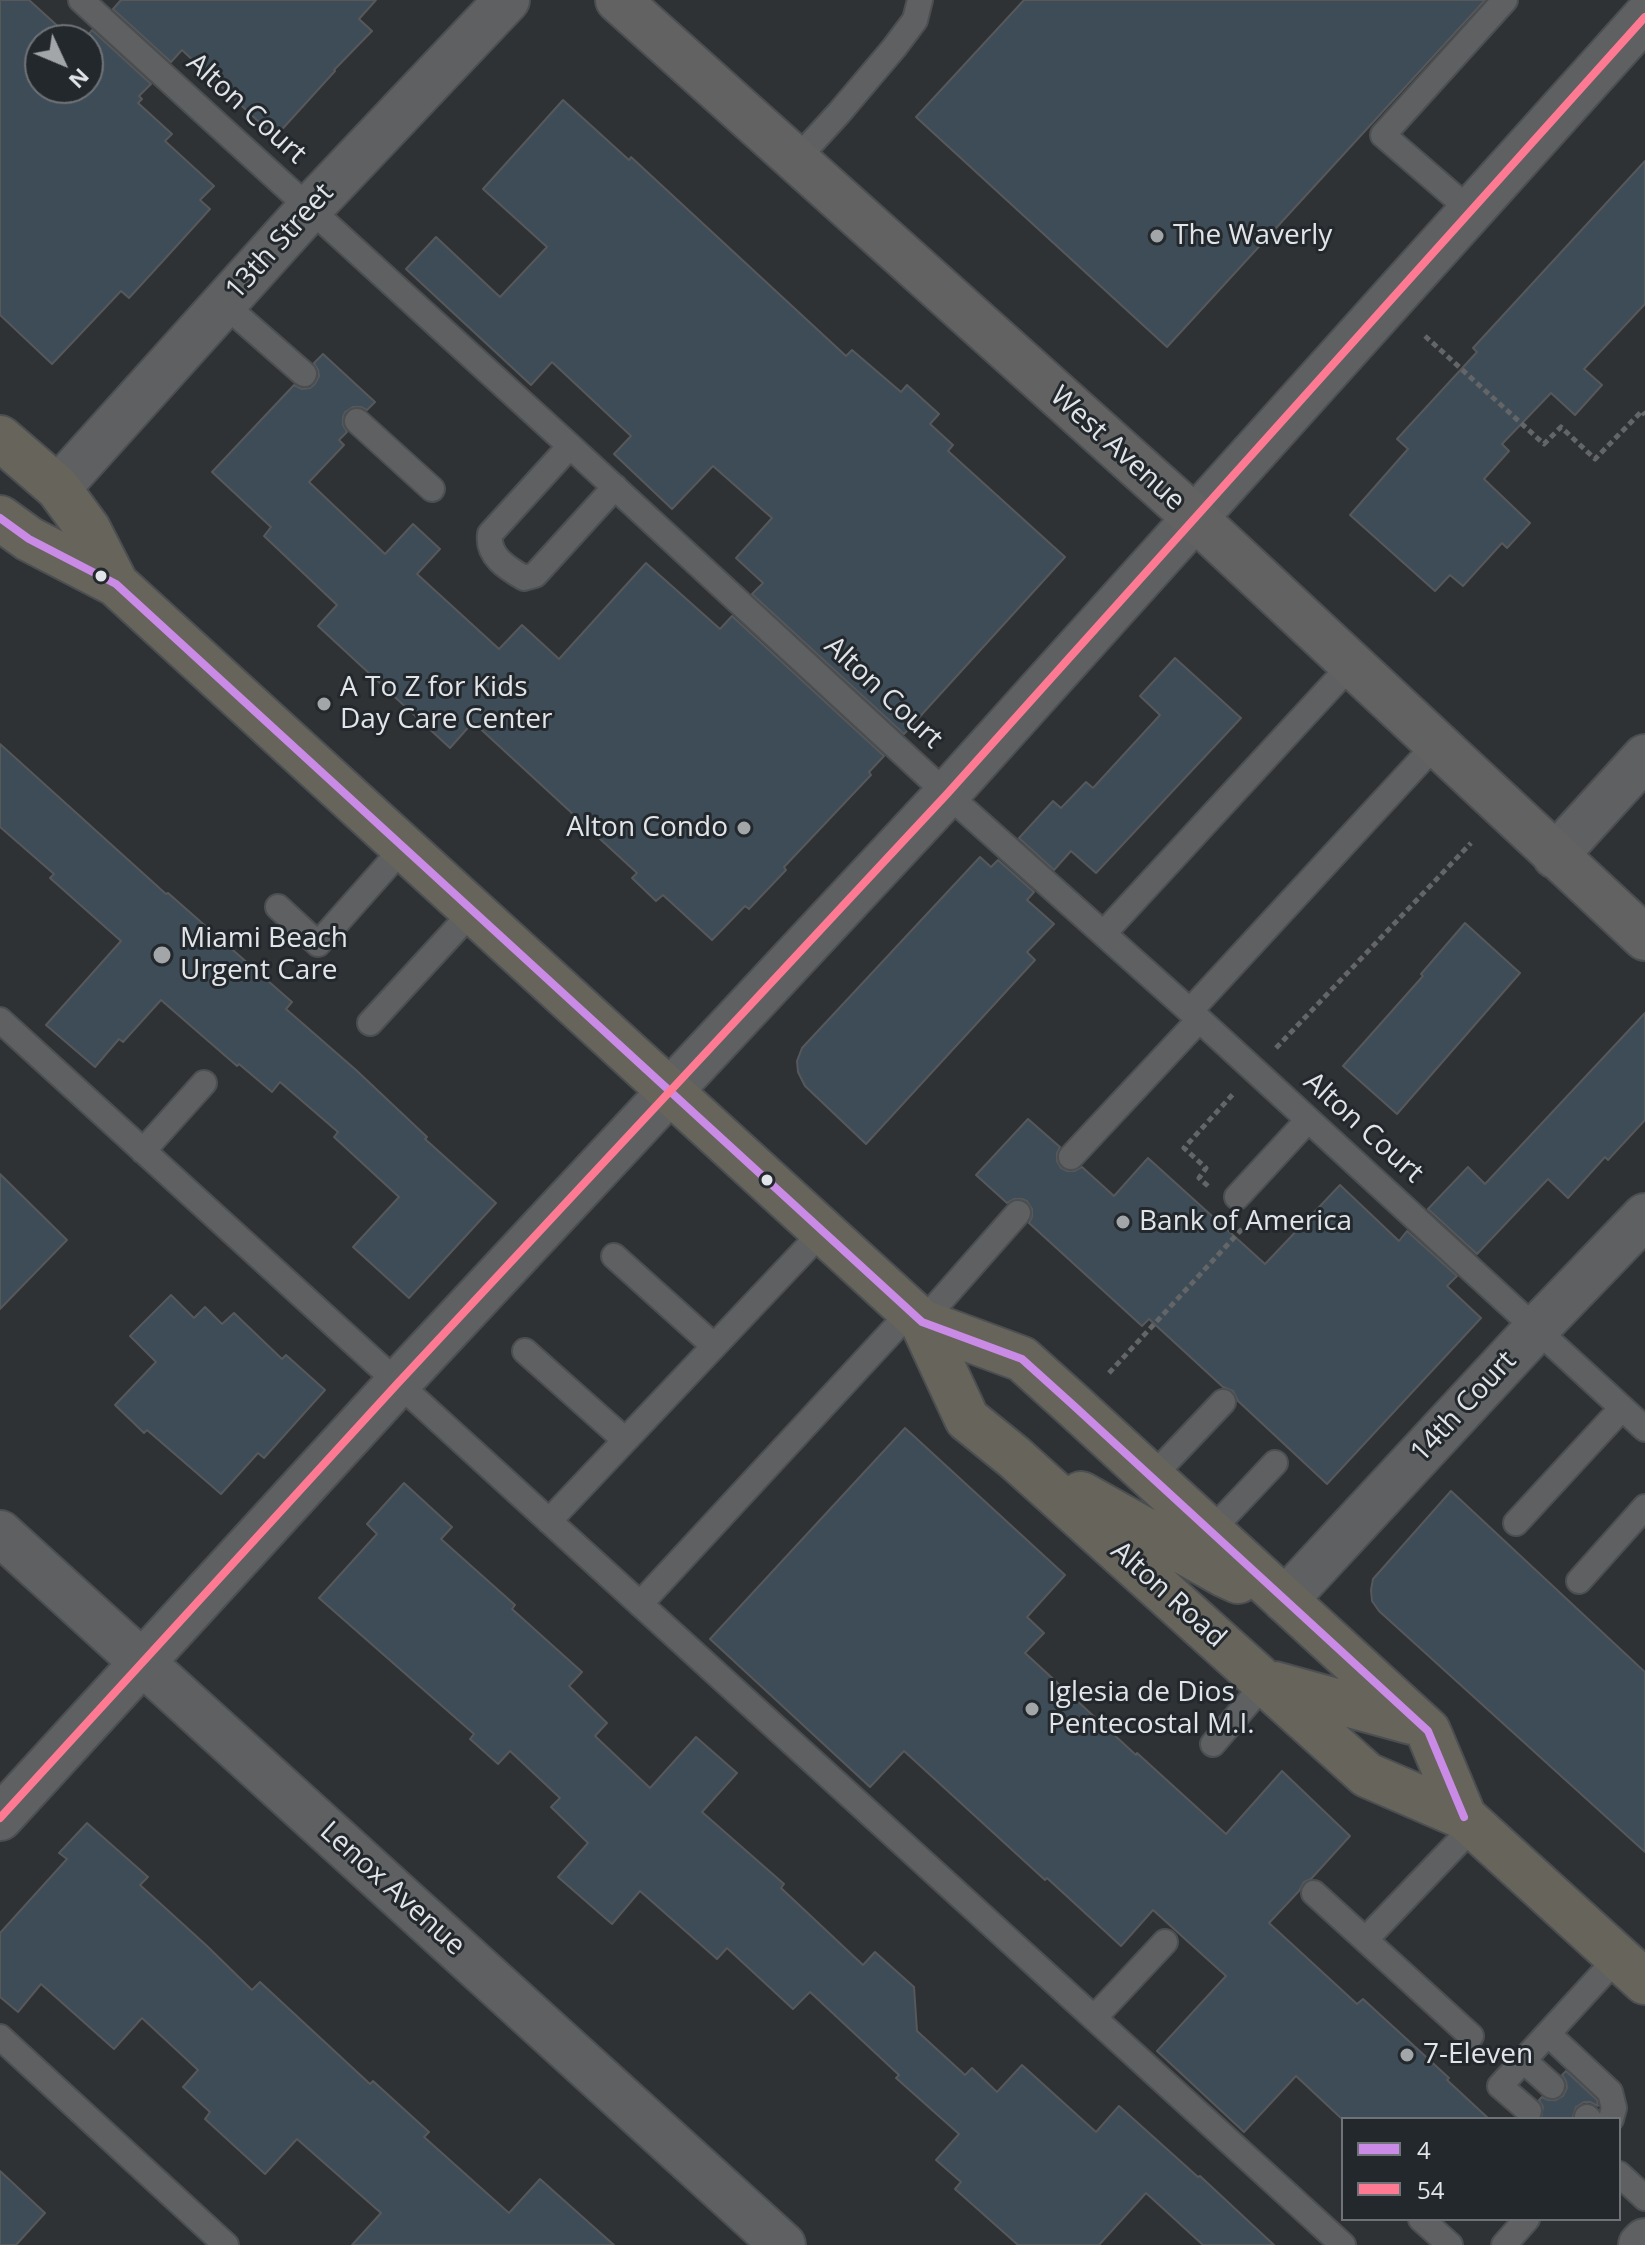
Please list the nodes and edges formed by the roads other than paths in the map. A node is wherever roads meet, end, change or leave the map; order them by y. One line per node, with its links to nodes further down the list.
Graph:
1 (81, 0): 8 (lane, Alton Court)
2 (507, 0): 8 (street, 13th Street)
3 (920, 0): 7 (lane)
4 (1505, 0): 9 (lane)
5 (630, 4): 7 (street, West Avenue)
6 (1645, 17): 9 (street)
7 (796, 160): 18 (street, West Avenue)
8 (310, 208): 10 (street, 13th Street); 14 (lane, Alton Court)
9 (1471, 211): 18 (street)
10 (224, 304): 11 (lane); 16 (street, 13th Street)
11 (304, 374)
12 (357, 421): 17 (lane)
13 (0, 438): 16 (highway, Alton Road)
14 (570, 446): 15 (lane, Alton Court); 15 (lane)
15 (615, 487): 24 (lane, Alton Court)
16 (58, 488): 20 (highway, Alton Road)
17 (432, 489)
18 (1195, 518): 21 (street, West Avenue); 24 (street)
19 (6, 533): 20 (highway, Alton Road)
20 (116, 584): 25 (highway, Alton Road)
21 (1351, 665): 22 (street, West Avenue); 29 (lane)
22 (1436, 744): 26 (street, West Avenue); 31 (lane)
23 (1645, 757): 26 (street)
24 (947, 794): 29 (lane, Alton Court); 35 (street)
25 (403, 848): 27 (lane); 28 (highway, Alton Road)
26 (1555, 856): 30 (street, West Avenue)
27 (278, 907)
28 (472, 912): 33 (lane); 35 (highway, Alton Road)
29 (1104, 933): 31 (lane, Alton Court)
30 (1645, 938)
31 (1195, 1015): 36 (lane, Alton Court); 38 (lane)
32 (0, 1020): 37 (lane)
33 (370, 1023)
34 (204, 1083): 37 (lane)
35 (670, 1092): 42 (highway, Alton Road); 48 (street)
36 (1308, 1120): 39 (lane); 45 (lane, Alton Court)
37 (143, 1151): 48 (lane)
38 (1071, 1157)
39 (1228, 1196)
40 (1018, 1213): 44 (lane)
41 (1645, 1216): 45 (street, 14th Court)
42 (823, 1231): 44 (highway, Alton Road); 46 (lane)
43 (614, 1256): 46 (lane)
44 (916, 1317): 53 (highway, Alton Road); 55 (highway, Alton Road); 63 (lane)
45 (1537, 1328): 50 (lane, Alton Court); 62 (street, 14th Court)
46 (713, 1345): 52 (lane)
47 (525, 1351): 52 (lane)
48 (398, 1383): 57 (lane); 64 (street)
49 (1223, 1402): 55 (lane)
50 (1622, 1408): 51 (lane, Alton Court); 58 (lane)
51 (1645, 1429)
52 (625, 1440): 57 (lane)
53 (1014, 1457): 62 (highway); 65 (highway, Alton Road)
54 (1275, 1463): 59 (lane)
55 (1151, 1478): 59 (highway, Alton Road)
56 (1645, 1507): 61 (lane)
57 (549, 1521): 63 (lane)
58 (1516, 1523)
59 (1210, 1532): 62 (highway, Alton Road)
60 (0, 1533): 64 (street, Lenox Avenue)
61 (1579, 1581)
62 (1285, 1600): 66 (highway, Alton Road)
63 (640, 1604): 74 (lane)
64 (143, 1662): 68 (street); 87 (street, Lenox Avenue)
65 (1266, 1682): 66 (highway); 67 (lane); 69 (highway, Alton Road)
66 (1419, 1723): 69 (highway, Alton Road)
67 (1213, 1744)
68 (0, 1818)
69 (1469, 1822): 71 (lane); 73 (highway, Alton Road)
70 (1314, 1893): 71 (lane)
71 (1366, 1939): 76 (lane)
72 (1165, 1942): 74 (lane)
73 (1632, 1970): 75 (lane)
74 (1094, 2018): 88 (lane)
75 (1548, 2034): 78 (lane); 81 (lane)
76 (1471, 2036)
77 (0, 2037): 86 (lane)
78 (1524, 2061): 79 (lane); 80 (lane)
79 (1552, 2086)
80 (1529, 2111)
81 (1598, 2117)
82 (1621, 2176): 83 (lane)
83 (1645, 2198)
84 (1423, 2221): 89 (lane)
85 (1525, 2221): 90 (lane)
86 (226, 2245)
87 (783, 2245)
88 (1343, 2245)
89 (1450, 2245)
90 (1504, 2245)

